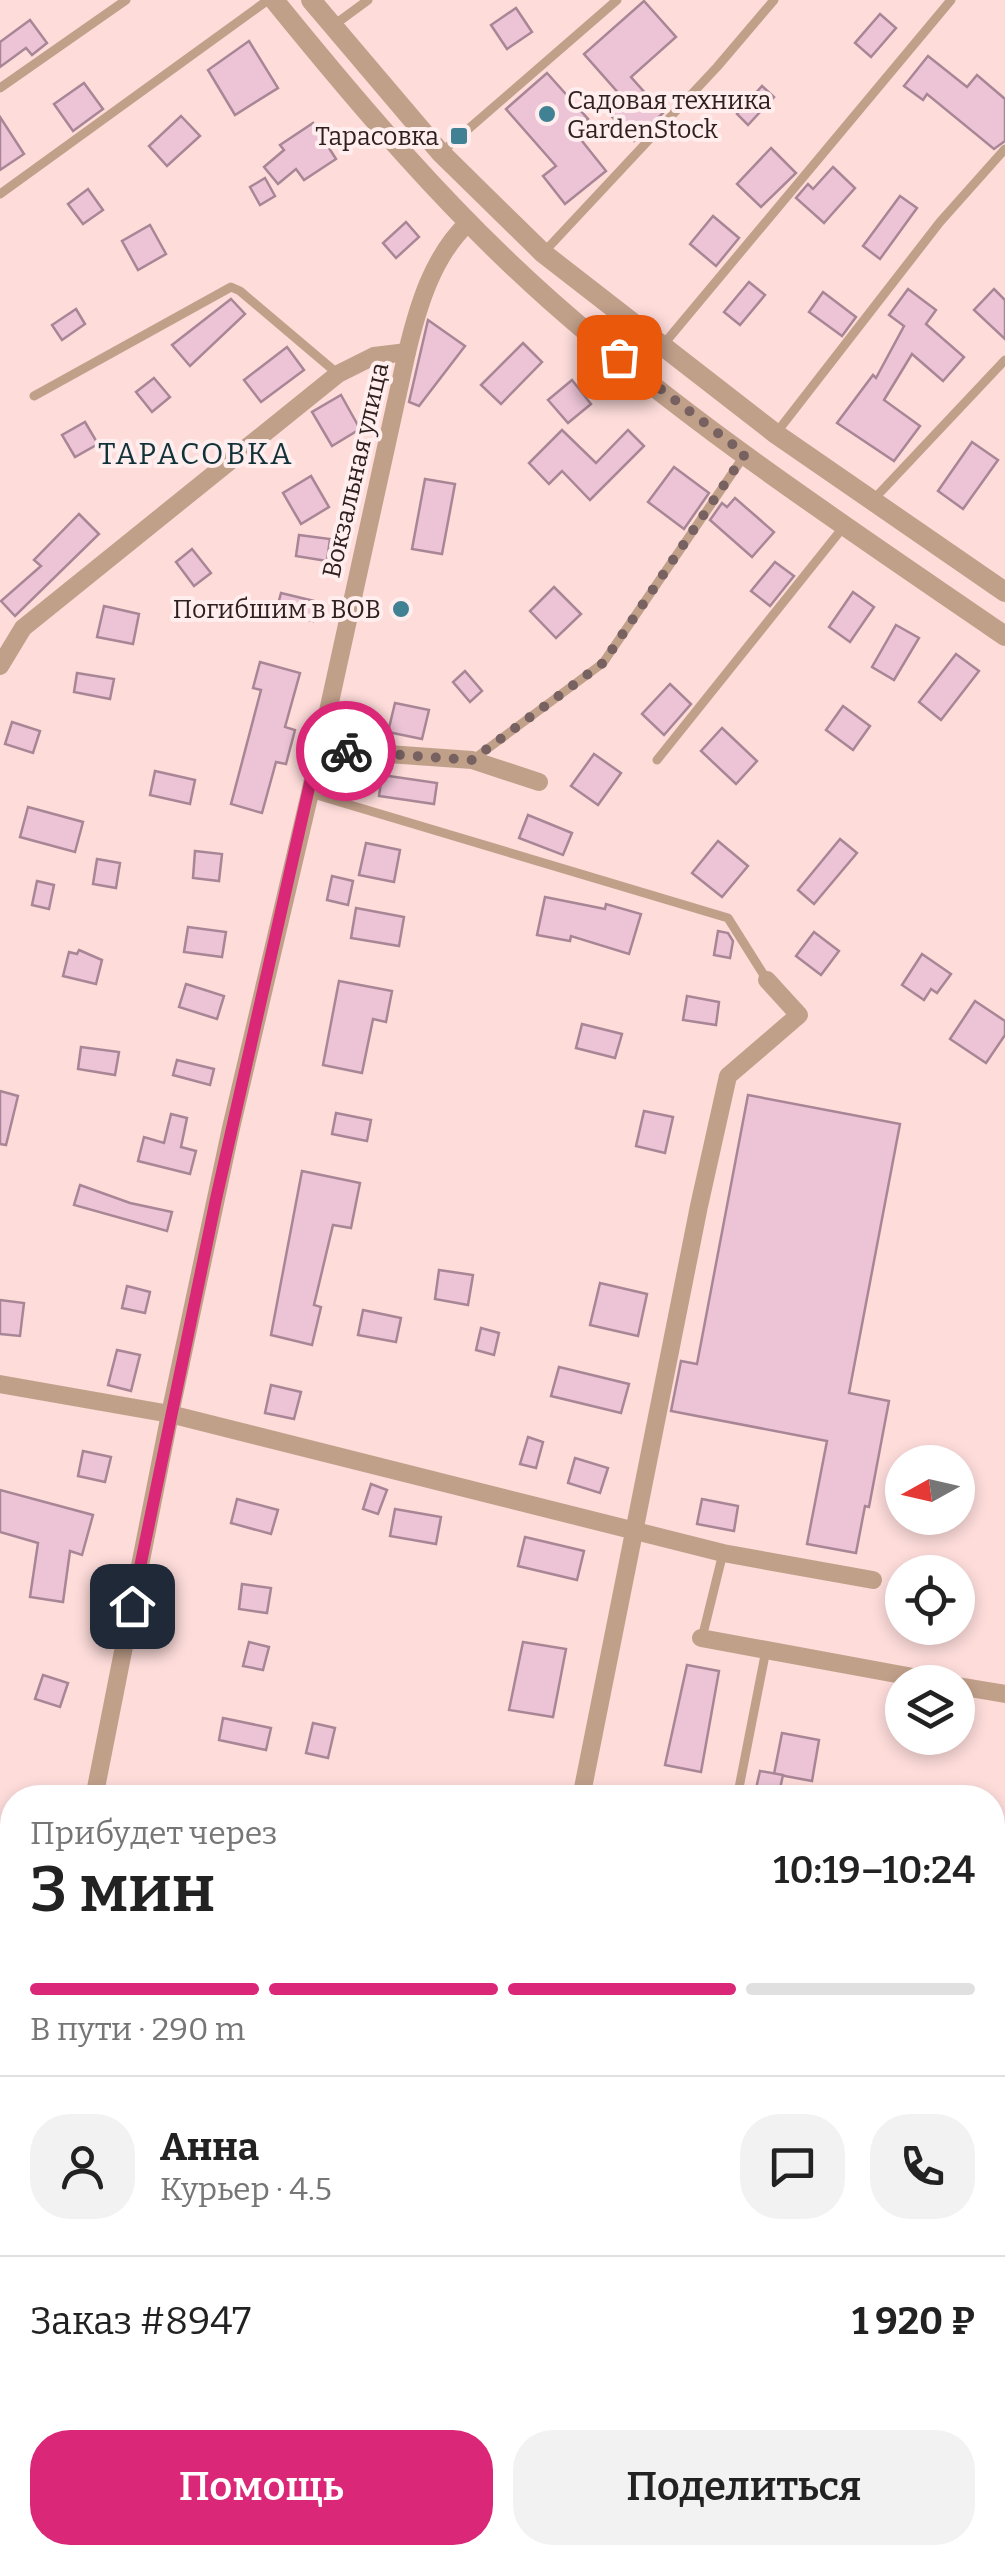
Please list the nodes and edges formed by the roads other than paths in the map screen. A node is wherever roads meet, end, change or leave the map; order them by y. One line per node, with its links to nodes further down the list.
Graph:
1 (126, 0): 9 (lane)
2 (271, 0): 12 (lane); 13 (street)
3 (311, 0): 8 (street)
4 (368, 0): 8 (lane)
5 (617, 0): 11 (lane)
6 (774, 0): 14 (lane)
7 (952, 0): 15 (lane)
8 (332, 26): 11 (street)
9 (0, 88)
10 (1005, 148): 20 (lane)
11 (440, 152): 14 (street)
12 (0, 194)
13 (468, 222): 16 (street, Вокзальная улица); 21 (street)
14 (543, 253): 15 (street)
15 (662, 348): 20 (street)
16 (407, 352): 18 (street); 27 (street, Вокзальная улица)
17 (1005, 360): 22 (lane)
18 (338, 374): 19 (lane); 26 (street)
19 (34, 396)
20 (776, 434): 22 (street)
21 (745, 454): 23 (street); 28 (lane)
22 (872, 501): 24 (street)
23 (845, 525): 25 (street); 29 (lane)
24 (1005, 592)
25 (1005, 636)
26 (0, 666)
27 (318, 748): 28 (street); 31 (street, Вокзальная улица)
28 (472, 760): 30 (street)
29 (657, 760)
30 (538, 782)
31 (310, 794): 32 (lane); 34 (street, Вокзальная улица)
32 (767, 980): 35 (street)
33 (0, 1384): 34 (street)
34 (170, 1414): 35 (street); 43 (street, Вокзальная улица)
35 (633, 1530): 36 (street); 44 (street)
36 (723, 1553): 37 (street); 38 (lane)
37 (873, 1580)
38 (702, 1638): 39 (street)
39 (766, 1650): 40 (street); 45 (lane)
40 (885, 1672)
41 (975, 1689): 42 (street)
42 (1005, 1694)
43 (97, 1785)
44 (583, 1785)
45 (740, 1785)

